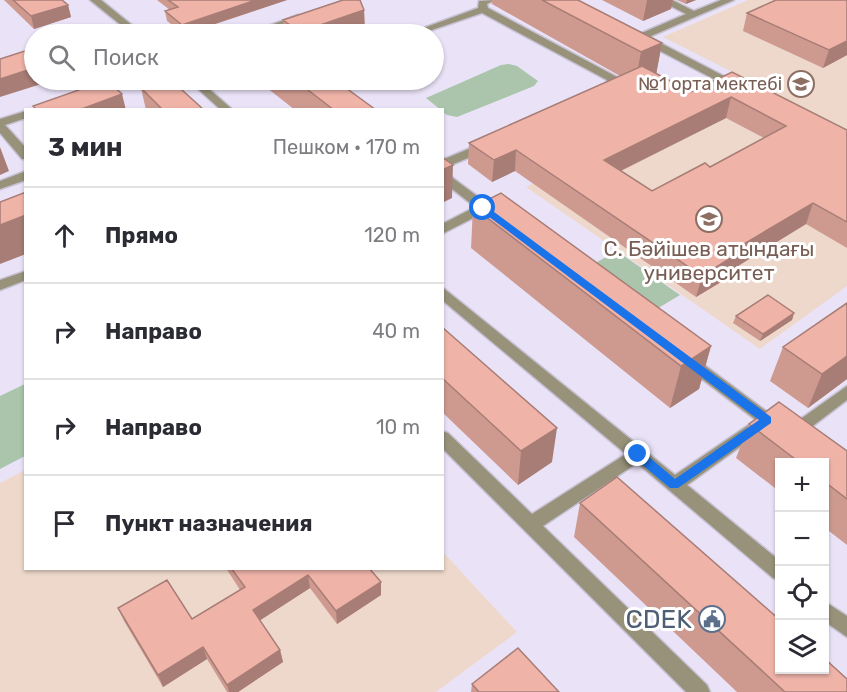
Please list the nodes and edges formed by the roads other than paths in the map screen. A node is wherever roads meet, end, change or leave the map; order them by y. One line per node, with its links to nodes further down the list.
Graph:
1 (95, 0): 7 (street)
2 (664, 0): 6 (street)
3 (729, 0): 6 (street)
4 (486, 4): 9 (street); 14 (street)
5 (310, 14): 8 (street)
6 (695, 15): 12 (street)
7 (125, 24)
8 (280, 24)
9 (437, 24)
10 (93, 90): 13 (street)
11 (205, 90): 15 (street)
12 (744, 90)
13 (81, 94)
14 (588, 100)
15 (226, 108)
16 (24, 115): 17 (street)
17 (0, 124): 19 (street)
18 (495, 142): 20 (street)
19 (24, 154)
20 (444, 164)
21 (24, 176): 23 (street)
22 (444, 176): 24 (street)
23 (0, 184)
24 (483, 208): 25 (street); 26 (street)
25 (502, 222)
26 (444, 229)
27 (24, 276): 28 (street)
28 (0, 285)
29 (444, 294): 36 (street)
30 (673, 349): 32 (street)
31 (847, 392): 33 (street)
32 (767, 420): 33 (street); 37 (street)
33 (789, 436): 35 (street)
34 (444, 439): 38 (street)
35 (806, 449)
36 (638, 454): 37 (street); 38 (street)
37 (674, 485): 39 (street)
38 (530, 525): 42 (street)
39 (775, 568)
40 (829, 612): 41 (street)
41 (847, 628)
42 (700, 692)

